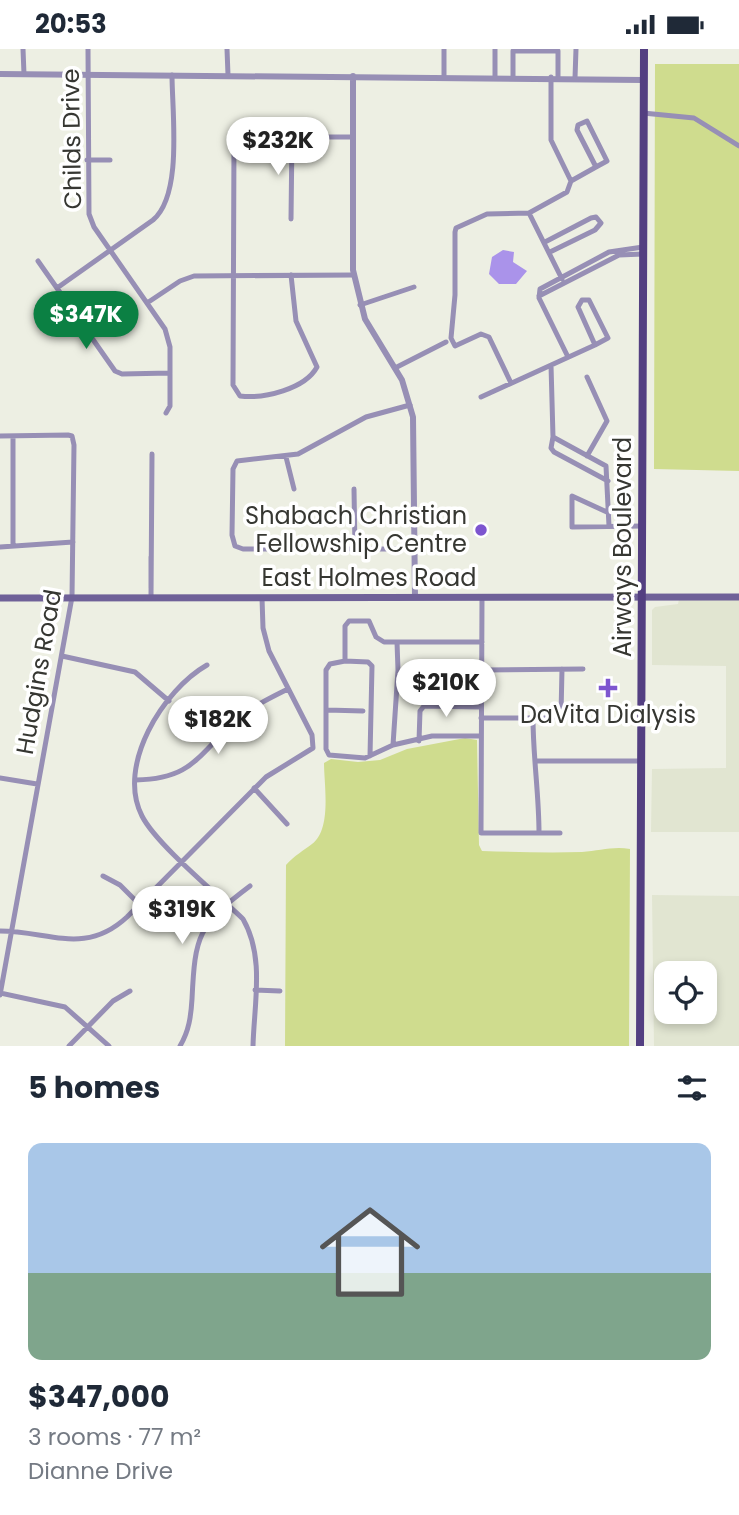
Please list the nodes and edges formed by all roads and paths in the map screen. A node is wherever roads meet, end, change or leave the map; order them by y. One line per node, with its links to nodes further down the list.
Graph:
1 (23, 49): 9 (street)
2 (88, 49): 10 (street, Childs Drive)
3 (227, 49): 12 (street)
4 (444, 49): 15 (street)
5 (495, 49): 16 (street)
6 (576, 49): 18 (street)
7 (643, 49): 19 (main road, Airways Boulevard)
8 (0, 74): 9 (street)
9 (24, 74): 10 (street)
10 (88, 74): 11 (street); 24 (street, Childs Drive)
11 (172, 75): 12 (street); 31 (street)
12 (228, 75): 13 (street)
13 (353, 76): 15 (street); 22 (street)
14 (513, 76): 16 (street); 17 (street); 17 (street)
15 (444, 77): 16 (street)
16 (495, 77)
17 (554, 77): 18 (street); 27 (street)
18 (575, 78): 19 (street)
19 (643, 80): 20 (main road, Airways Boulevard)
20 (643, 113): 23 (street); 32 (main road, Airways Boulevard)
21 (292, 136): 22 (street); 29 (street); 35 (street)
22 (352, 137): 37 (street)
23 (739, 146)
24 (87, 160): 25 (street); 31 (street, Childs Drive)
25 (110, 160)
26 (596, 167): 26 (street); 27 (street)
27 (571, 180): 28 (street)
28 (529, 213): 30 (street); 50 (street)
29 (291, 219)
30 (545, 242): 33 (street); 33 (street)
31 (110, 250): 40 (street); 41 (street, Childs Drive)
32 (643, 250): 38 (street); 38 (street); 65 (main road, Airways Boulevard)
33 (550, 252): 38 (street)
34 (38, 261): 40 (street)
35 (232, 275): 36 (street); 36 (street); 41 (street)
36 (291, 275): 37 (street)
37 (354, 275): 42 (street)
38 (563, 278): 45 (street)
39 (414, 287): 42 (street)
40 (57, 288): 48 (street)
41 (147, 303): 48 (street, Childs Drive)
42 (360, 305): 47 (street)
43 (446, 342): 47 (street)
44 (595, 345): 44 (street); 45 (street)
45 (568, 357): 46 (street)
46 (551, 365): 50 (street); 56 (street)
47 (395, 368): 52 (street)
48 (170, 373): 53 (street, Childs Drive)
49 (587, 377): 58 (street)
50 (511, 383): 51 (street)
51 (481, 397)
52 (410, 405): 59 (street); 70 (street)
53 (166, 413)
54 (0, 436): 55 (street)
55 (13, 436): 66 (street, Hudgins Road); 67 (street)
56 (553, 437): 58 (street); 60 (street)
57 (152, 454): 71 (street)
58 (587, 456): 60 (street)
59 (286, 457): 61 (street); 69 (street)
60 (608, 481): 63 (street)
61 (294, 489)
62 (354, 489): 69 (street)
63 (609, 513): 64 (street); 64 (street)
64 (609, 526): 65 (street)
65 (643, 526): 72 (main road, Airways Boulevard)
66 (73, 542): 67 (street); 73 (street, Hudgins Road)
67 (13, 546): 68 (street)
68 (0, 547)
69 (355, 549): 70 (street)
70 (415, 549): 74 (street)
71 (151, 593): 73 (main road, East Holmes Road); 78 (main road, East Holmes Road)
72 (642, 596): 75 (main road, East Holmes Road); 76 (main road, East Holmes Road); 101 (main road, Airways Boulevard)
73 (72, 597): 77 (main road, East Holmes Road); 81 (street, Hudgins Road)
74 (415, 597): 75 (main road, East Holmes Road); 78 (main road, East Holmes Road)
75 (482, 597): 80 (street)
76 (739, 597)
77 (0, 598)
78 (262, 598): 87 (street)
79 (397, 642): 80 (street); 82 (street); 98 (street)
80 (482, 642): 86 (street)
81 (62, 656): 88 (street); 104 (street, Hudgins Road)
82 (345, 661): 90 (street); 99 (street)
83 (207, 665): 88 (street)
84 (562, 669): 85 (street); 86 (street); 92 (street)
85 (583, 669)
86 (482, 670): 89 (street)
87 (288, 689): 103 (street); 105 (street)
88 (169, 701): 103 (street)
89 (481, 707): 94 (street); 97 (street)
90 (327, 709): 91 (street); 99 (street)
91 (363, 711)
92 (561, 713): 93 (street); 95 (street)
93 (582, 713)
94 (481, 718): 95 (street); 96 (street)
95 (533, 718): 100 (street)
96 (481, 736): 97 (street); 107 (street)
97 (419, 741): 98 (street)
98 (393, 745): 99 (street)
99 (369, 756)
100 (535, 761): 101 (street); 107 (street)
101 (641, 761): 126 (main road, Airways Boulevard)
102 (0, 778): 104 (street)
103 (136, 780): 109 (street)
104 (37, 784): 115 (street, Hudgins Road)
105 (254, 788): 106 (street); 109 (street)
106 (287, 824)
107 (539, 833): 108 (street)
108 (560, 833)
109 (183, 860): 112 (street); 113 (street)
110 (103, 876): 112 (street)
111 (250, 886): 113 (street)
112 (139, 904): 115 (street)
113 (226, 904): 117 (street); 124 (street)
114 (0, 931): 115 (street)
115 (10, 931): 116 (street, Hudgins Road)
116 (2, 972): 120 (street, Hudgins Road)
117 (256, 990): 119 (street); 125 (street)
118 (130, 991): 121 (street)
119 (280, 991)
120 (0, 994): 121 (street)
121 (88, 1025): 122 (street); 123 (street)
122 (69, 1046)
123 (109, 1046)
124 (180, 1046)
125 (253, 1046)
126 (640, 1046)

